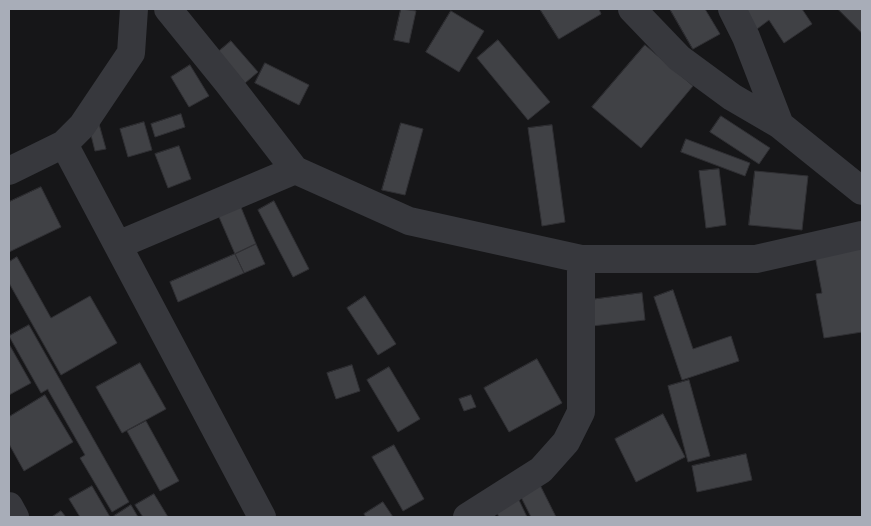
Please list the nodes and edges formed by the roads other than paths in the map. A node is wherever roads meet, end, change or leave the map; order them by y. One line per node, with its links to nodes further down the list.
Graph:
1 (134, 9): 6 (street)
2 (168, 9): 7 (street)
3 (632, 9): 5 (street)
4 (732, 9): 5 (street)
5 (780, 125): 9 (street)
6 (64, 144): 8 (street); 11 (street)
7 (296, 170): 11 (street); 12 (street)
8 (9, 171)
9 (862, 191)
10 (862, 235): 12 (street)
11 (118, 245): 15 (street)
12 (581, 258): 16 (street)
13 (9, 506): 14 (street)
14 (15, 517)
15 (262, 517)
16 (467, 517)

